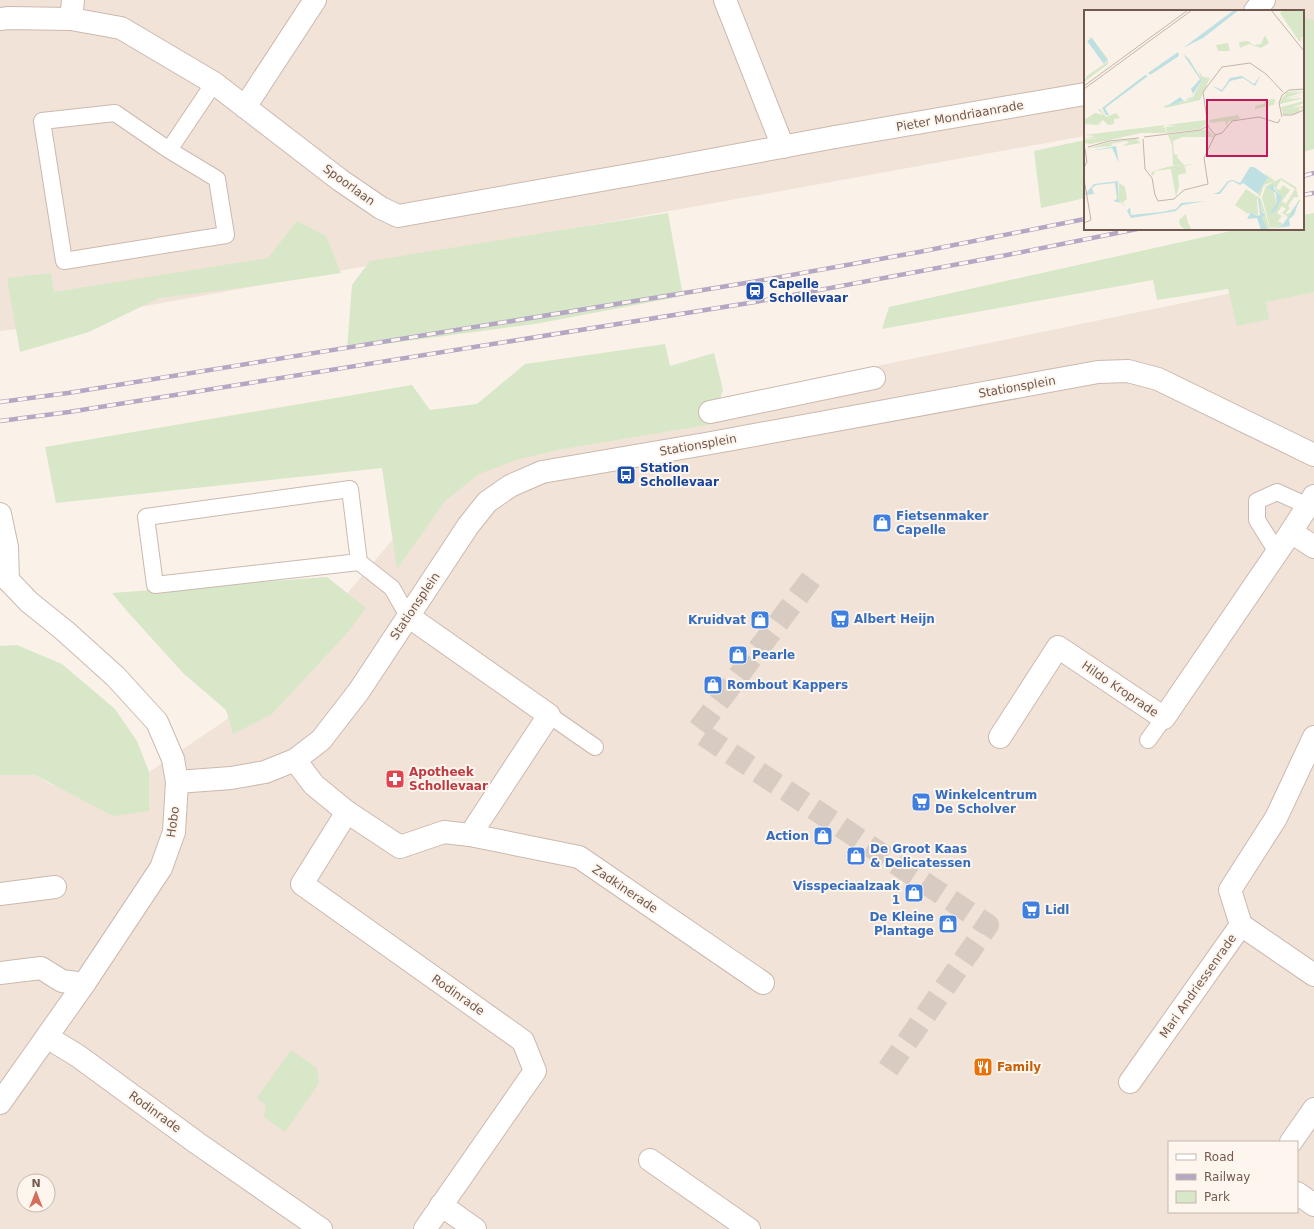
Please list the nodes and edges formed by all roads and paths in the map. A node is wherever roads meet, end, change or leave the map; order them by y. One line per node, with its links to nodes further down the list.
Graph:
1 (315, 0): 9 (street)
2 (725, 0): 10 (street)
3 (1264, 0): 5 (street)
4 (72, 9): 6 (street, Spoorlaan); 7 (street, Spoorlaan)
5 (1257, 10)
6 (0, 19)
7 (214, 83): 9 (street, Spoorlaan); 11 (lane)
8 (1084, 94): 10 (street, Pieter Mondriaanrade)
9 (245, 107): 10 (street, Spoorlaan)
10 (783, 147)
11 (169, 150): 11 (lane)
12 (874, 378): 13 (street)
13 (710, 412)
14 (1314, 455): 22 (street, Stationsplein)
15 (1311, 501): 17 (street); 19 (lane)
16 (0, 514): 21 (street)
17 (1291, 532): 18 (street); 19 (street, Hildo Kroprade)
18 (1314, 547)
19 (1277, 552): 24 (street, Hildo Kroprade)
20 (359, 562): 20 (lane); 22 (lane)
21 (4, 585): 30 (street, Hobo)
22 (408, 616): 23 (street); 29 (street, Stationsplein)
23 (549, 715): 28 (lane); 32 (street)
24 (1164, 718): 25 (street, Hildo Kroprade); 27 (lane)
25 (1000, 737)
26 (1314, 737): 35 (street, Mari Andriessenrade)
27 (1148, 740)
28 (595, 747)
29 (295, 760): 30 (street, Stationsplein); 31 (street, Zadkinerade)
30 (177, 782): 39 (street, Hobo)
31 (347, 812): 32 (street, Zadkinerade); 47 (street, Rodinrade)
32 (470, 835): 38 (street, Zadkinerade)
33 (55, 887): 34 (street)
34 (0, 894)
35 (1241, 925): 37 (street); 41 (street, Mari Andriessenrade)
36 (0, 973): 39 (street)
37 (1314, 975)
38 (763, 983)
39 (84, 984): 40 (street, Hobo)
40 (47, 1037): 42 (street, Hobo); 49 (street, Rodinrade)
41 (1130, 1082)
42 (0, 1103)
43 (1314, 1109): 44 (street)
44 (1292, 1141)
45 (650, 1160): 52 (street)
46 (1298, 1194): 48 (street)
47 (441, 1206): 50 (street, Rodinrade); 51 (street)
48 (1314, 1206)
49 (321, 1229)
50 (425, 1229)
51 (475, 1229)
52 (749, 1229)

